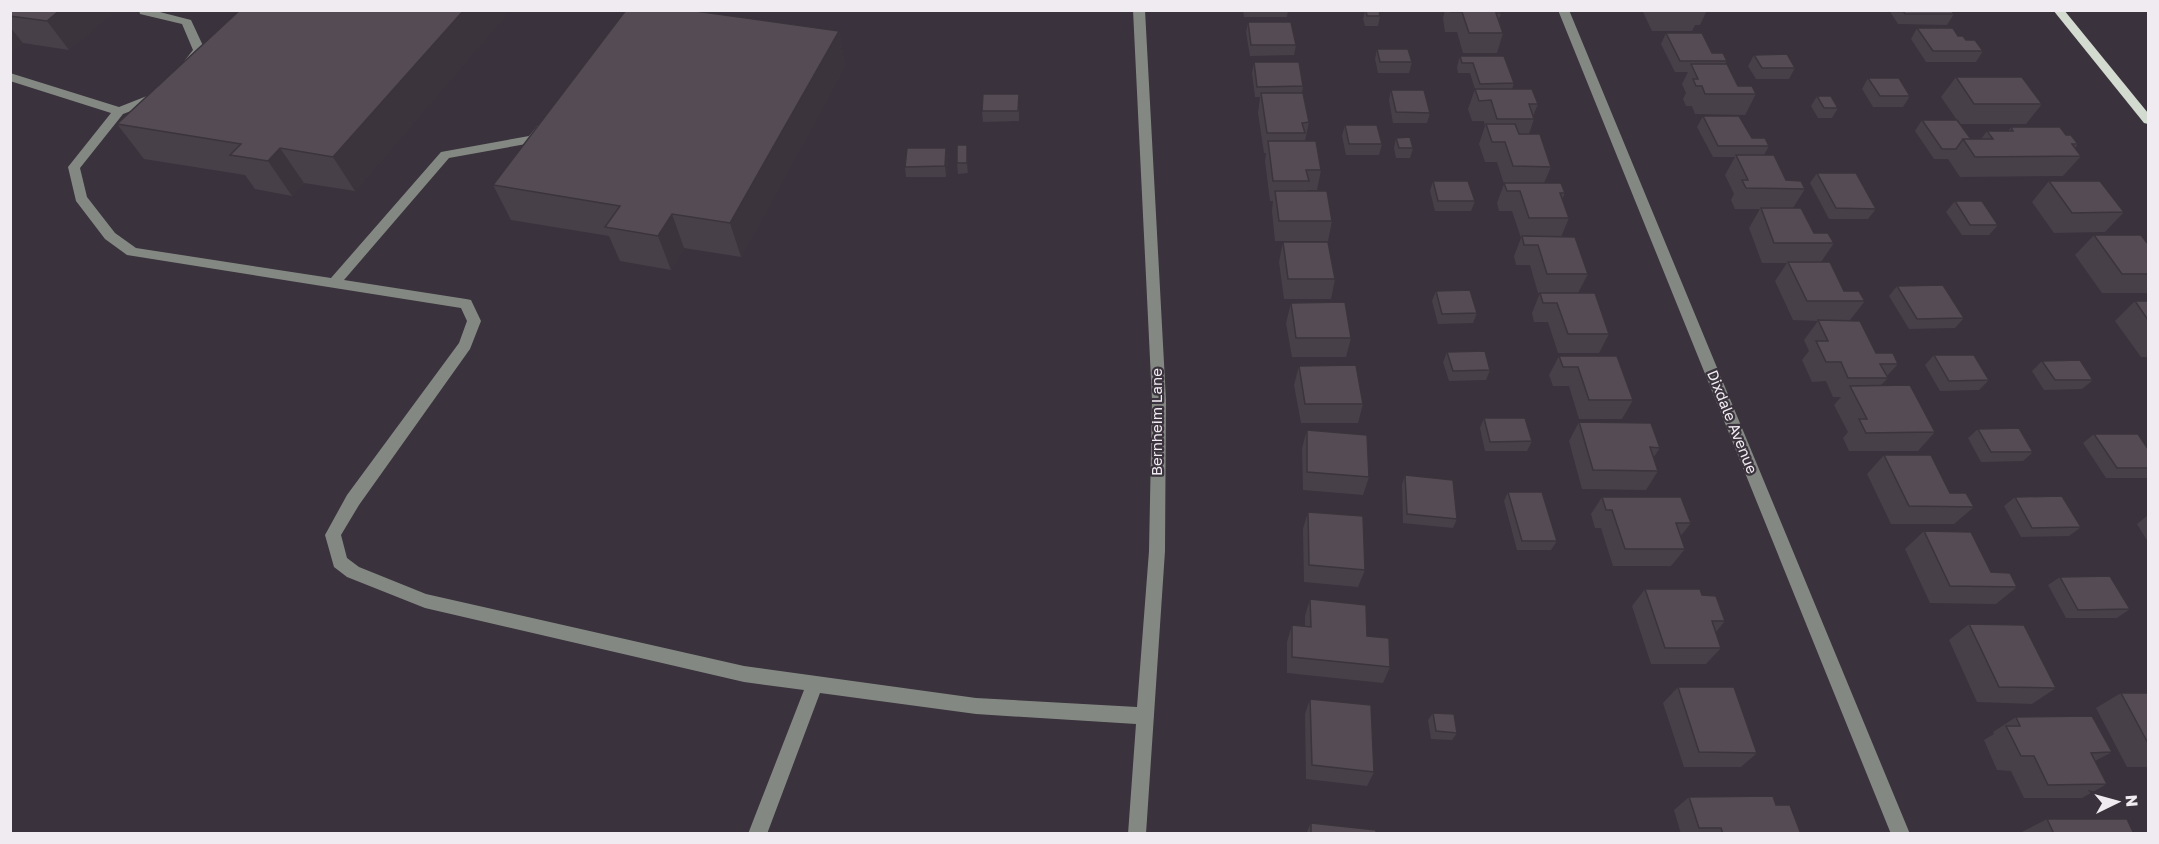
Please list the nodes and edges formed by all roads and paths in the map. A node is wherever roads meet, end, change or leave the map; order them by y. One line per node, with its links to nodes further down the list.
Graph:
1 (146, 10): 5 (street)
2 (1138, 10): 13 (street, Bernheim Lane)
3 (1563, 10): 16 (street, Dixdale Avenue)
4 (2058, 10): 9 (main road)
5 (179, 76)
6 (10, 77): 8 (street)
7 (165, 94): 8 (street)
8 (119, 111): 11 (street)
9 (2148, 120)
10 (548, 121): 11 (street)
11 (333, 283): 12 (street)
12 (815, 684): 13 (street); 14 (street)
13 (1146, 716): 15 (street, Bernheim Lane)
14 (756, 834)
15 (1137, 834)
16 (1901, 834)

